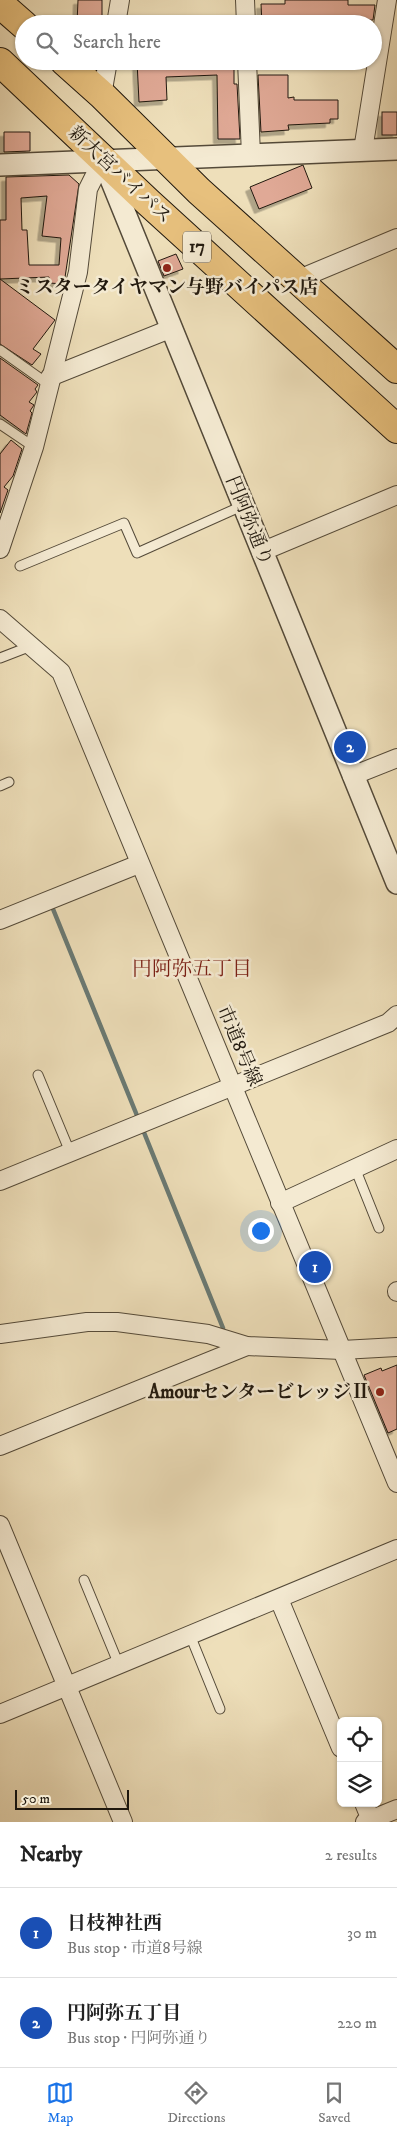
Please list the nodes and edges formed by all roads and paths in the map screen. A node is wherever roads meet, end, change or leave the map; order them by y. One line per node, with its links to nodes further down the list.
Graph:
1 (120, 0): 5 (street)
2 (245, 0): 6 (street)
3 (387, 0): 8 (street)
4 (0, 4): 7 (highway)
5 (118, 15)
6 (246, 15)
7 (15, 17)
8 (382, 31)
9 (0, 62): 19 (highway, 新大宮バイパス / 17)
10 (74, 70): 14 (highway, 17)
11 (106, 70): 14 (street)
12 (247, 70): 17 (street)
13 (376, 70): 16 (street)
14 (102, 95): 18 (highway, 17)
15 (397, 149): 16 (street)
16 (363, 150): 17 (street)
17 (251, 155): 18 (street)
18 (168, 158): 19 (street); 22 (highway, 17)
19 (102, 159): 20 (street); 23 (street, 円阿弥通り); 26 (street); 28 (highway, 新大宮バイパス / 17)
20 (0, 164)
21 (397, 238): 22 (street)
22 (299, 279): 25 (highway, 17)
23 (170, 329): 26 (street); 31 (street, 円阿弥通り)
24 (0, 350): 26 (lane)
25 (397, 369)
26 (49, 380): 29 (street)
27 (0, 424): 29 (lane)
28 (397, 429)
29 (34, 447): 32 (street)
30 (397, 495): 34 (street)
31 (242, 506): 34 (street, 円阿弥通り); 35 (lane)
32 (4, 526): 33 (street)
33 (0, 549)
34 (261, 552): 40 (street, 円阿弥通り)
35 (20, 566)
36 (0, 619): 37 (street, 市道8号線)
37 (31, 646): 38 (lane); 41 (street, 市道8号線)
38 (0, 658)
39 (397, 758): 40 (street)
40 (352, 776): 42 (street, 円阿弥通り)
41 (139, 864): 43 (street); 46 (street, 市道8号線)
42 (397, 883)
43 (0, 920)
44 (397, 1015): 46 (street)
45 (38, 1075): 48 (lane)
46 (233, 1088): 48 (street); 51 (street, 市道8号線)
47 (397, 1150): 49 (street)
48 (70, 1152): 50 (street)
49 (355, 1168): 51 (street); 52 (lane)
50 (0, 1182)
51 (280, 1203): 56 (street, 市道8号線)
52 (379, 1228)
53 (0, 1334): 54 (street)
54 (247, 1346): 56 (street); 57 (street)
55 (397, 1347): 56 (street)
56 (342, 1350): 58 (street, 市道8号線)
57 (0, 1446)
58 (397, 1483)
59 (0, 1525): 65 (street)
60 (397, 1549): 62 (street)
61 (84, 1580): 64 (lane)
62 (279, 1599): 63 (street); 68 (street)
63 (190, 1635): 64 (street); 66 (lane)
64 (119, 1665): 65 (street)
65 (67, 1687): 67 (street); 72 (street)
66 (220, 1709)
67 (0, 1714)
68 (337, 1738)
69 (365, 1807): 71 (street)
70 (397, 1809): 71 (street)
71 (368, 1821)
72 (123, 1822)

